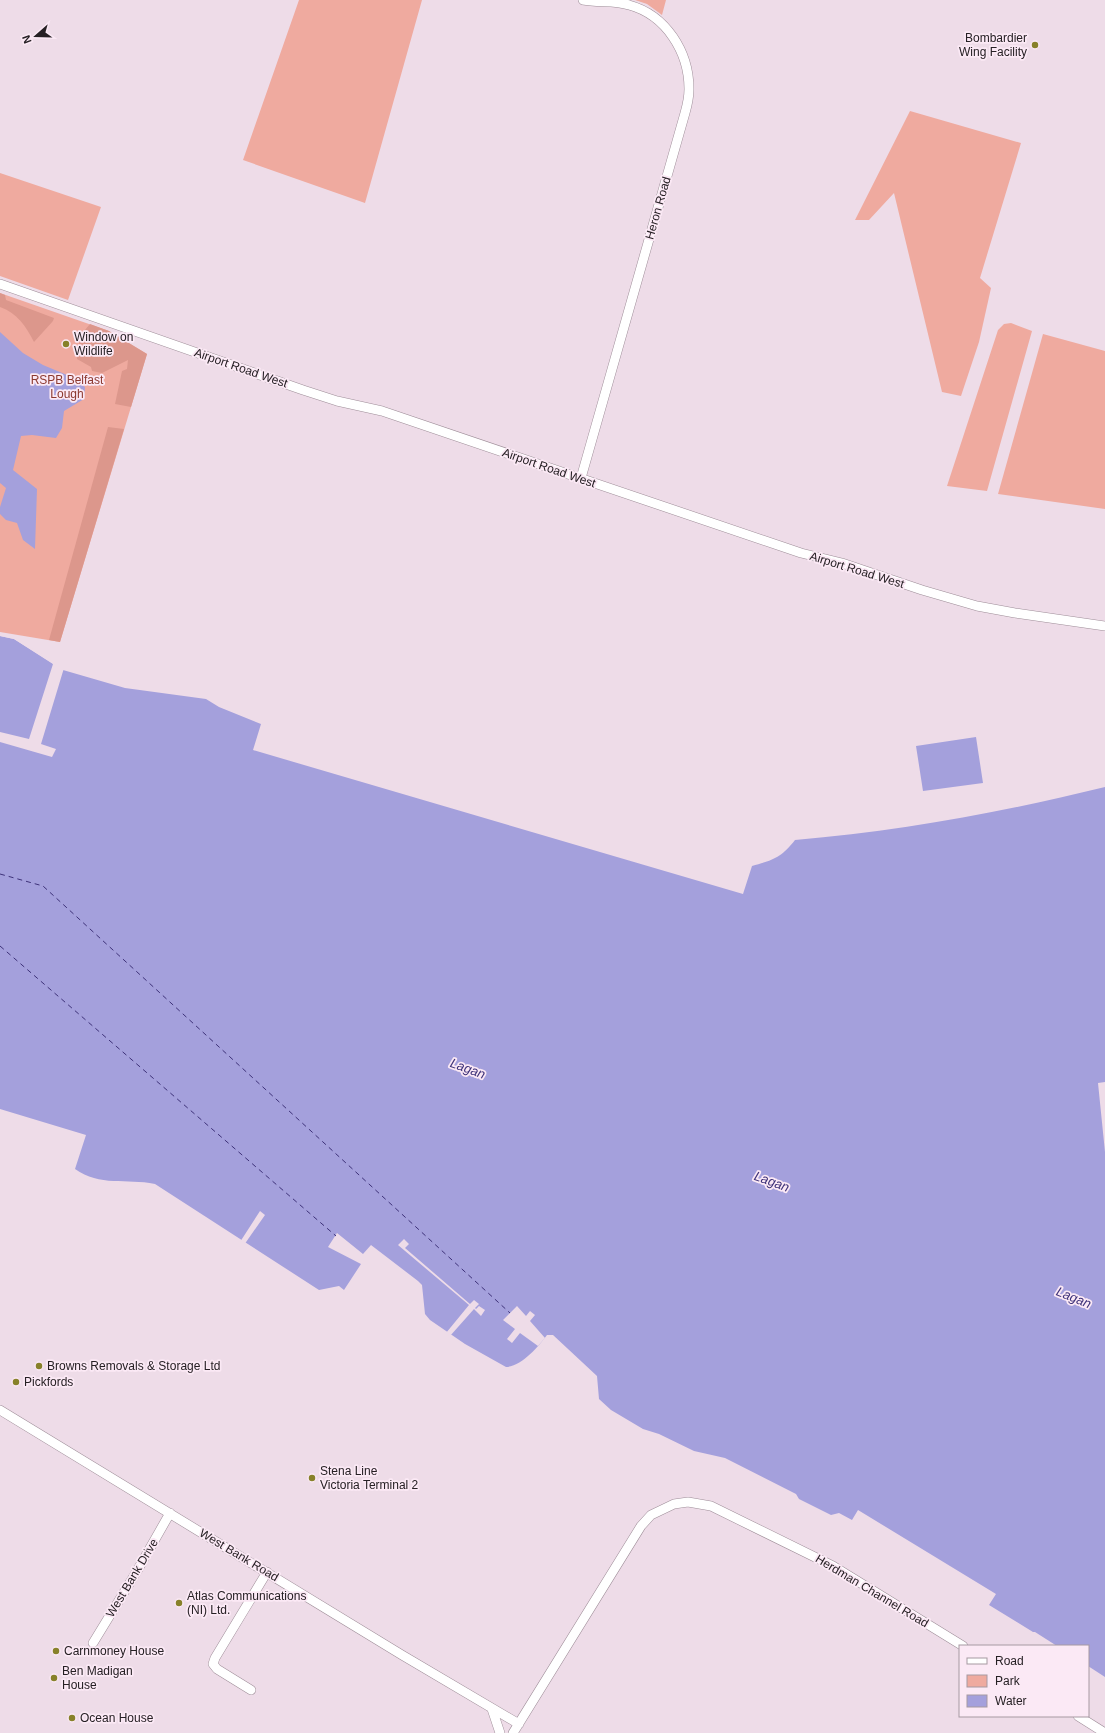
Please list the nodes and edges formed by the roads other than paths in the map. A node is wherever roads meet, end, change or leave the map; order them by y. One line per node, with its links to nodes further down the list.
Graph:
1 (583, 0): 3 (street, Heron Road)
2 (0, 284): 3 (street, Airport Road West)
3 (581, 478): 4 (street, Airport Road West)
4 (1105, 626)
5 (0, 1410): 6 (street, West Bank Road)
6 (170, 1513): 7 (street, West Bank Road); 8 (street, West Bank Drive)
7 (267, 1572): 10 (street); 11 (street, West Bank Road)
8 (93, 1643)
9 (961, 1645): 13 (street, Herdman Channel Road)
10 (251, 1690)
11 (492, 1709): 13 (street, West Bank Road); 14 (street)
12 (1080, 1717): 16 (street)
13 (518, 1724): 15 (street, Herdman Channel Road)
14 (500, 1733)
15 (513, 1733)
16 (1105, 1733)

